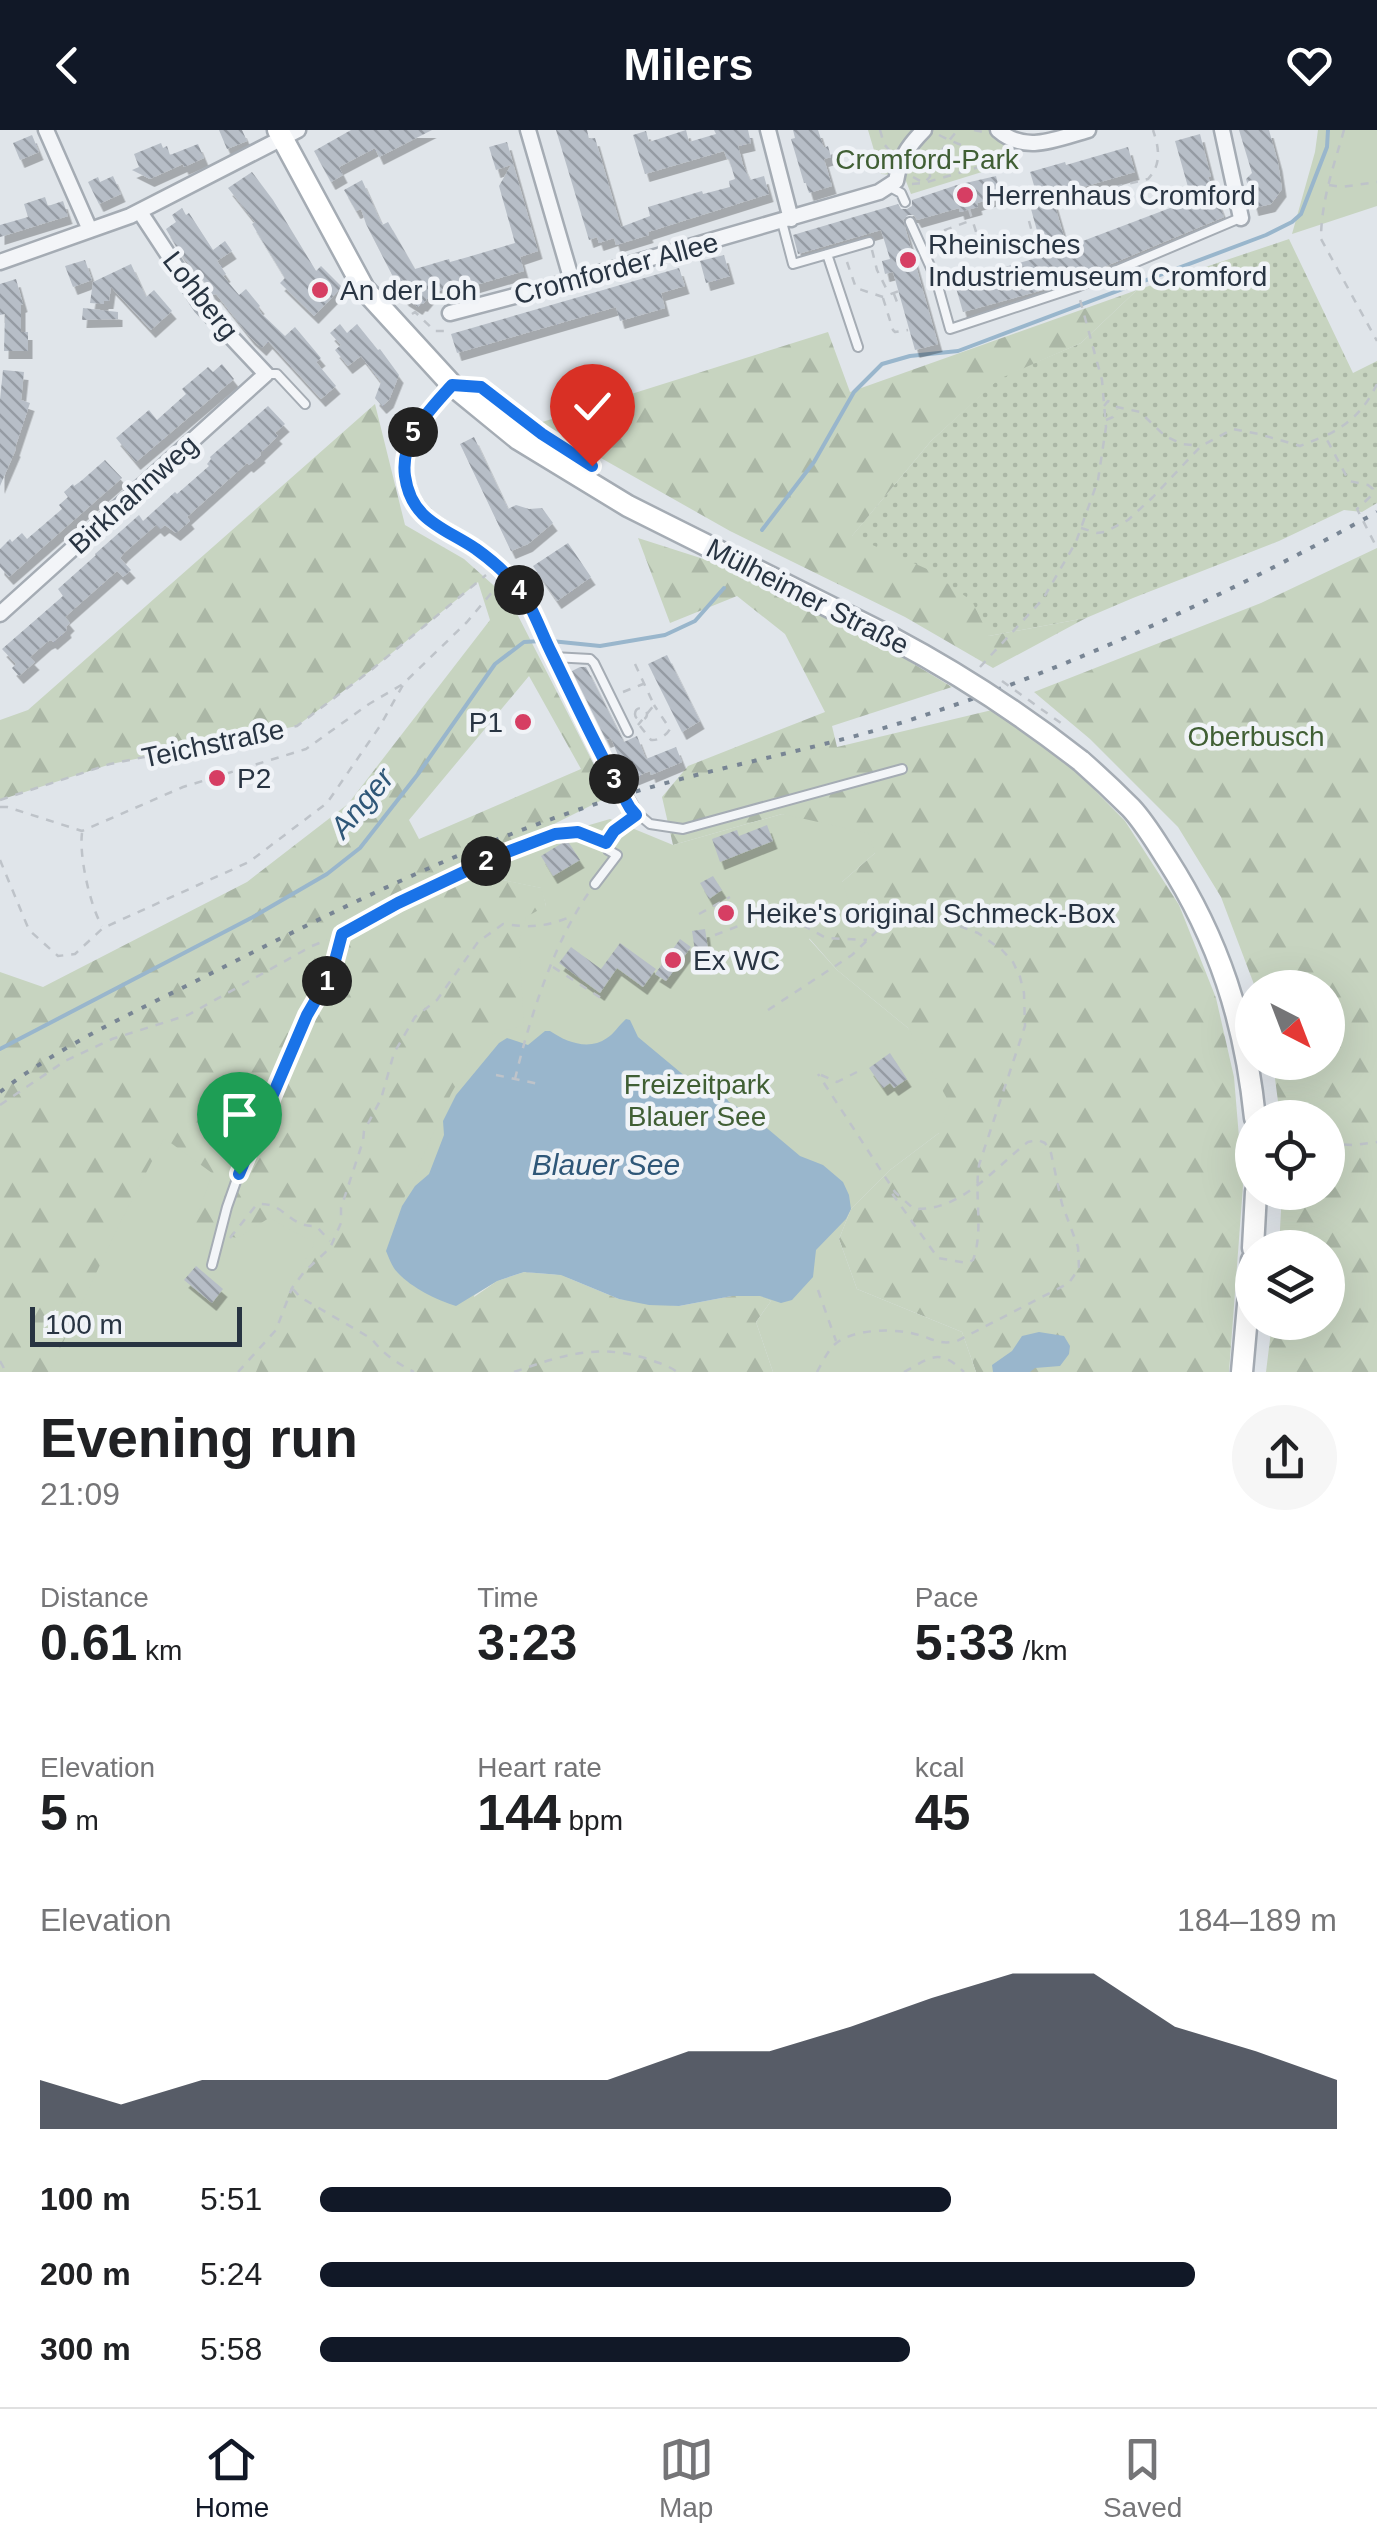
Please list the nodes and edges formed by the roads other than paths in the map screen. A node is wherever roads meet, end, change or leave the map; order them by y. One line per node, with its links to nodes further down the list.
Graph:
1 (46, 130): 15 (street)
2 (528, 130): 19 (street)
3 (768, 130): 13 (street)
4 (1086, 130): 8 (street)
5 (1222, 130): 12 (street)
6 (929, 132): 9 (street, Cromforder Allee)
7 (286, 133): 11 (street); 23 (main road, Mülheimer Straße)
8 (1002, 134)
9 (898, 175): 10 (lane); 13 (street, Cromforder Allee)
10 (905, 202)
11 (140, 212): 15 (street); 22 (street, Lohberg)
12 (1241, 218): 14 (lane)
13 (786, 220): 17 (lane); 19 (street, Cromforder Allee)
14 (910, 222)
15 (90, 230): 18 (street)
16 (869, 242): 17 (lane)
17 (827, 254): 21 (lane)
18 (0, 262)
19 (572, 281): 20 (street, Cromforder Allee)
20 (450, 313)
21 (858, 347)
22 (266, 374): 24 (lane); 25 (street, Birkhahnweg)
23 (452, 385): 26 (street); 32 (main road, Mülheimer Straße, bridge)
24 (305, 404)
25 (0, 614)
26 (552, 654): 27 (lane); 29 (street)
27 (628, 732)
28 (902, 769): 29 (lane)
29 (633, 812): 30 (lane)
30 (606, 843): 31 (lane); 33 (lane)
31 (596, 884)
32 (1253, 1100)
33 (212, 1265)
34 (1245, 1340): 35 (main road)
35 (1242, 1372)

